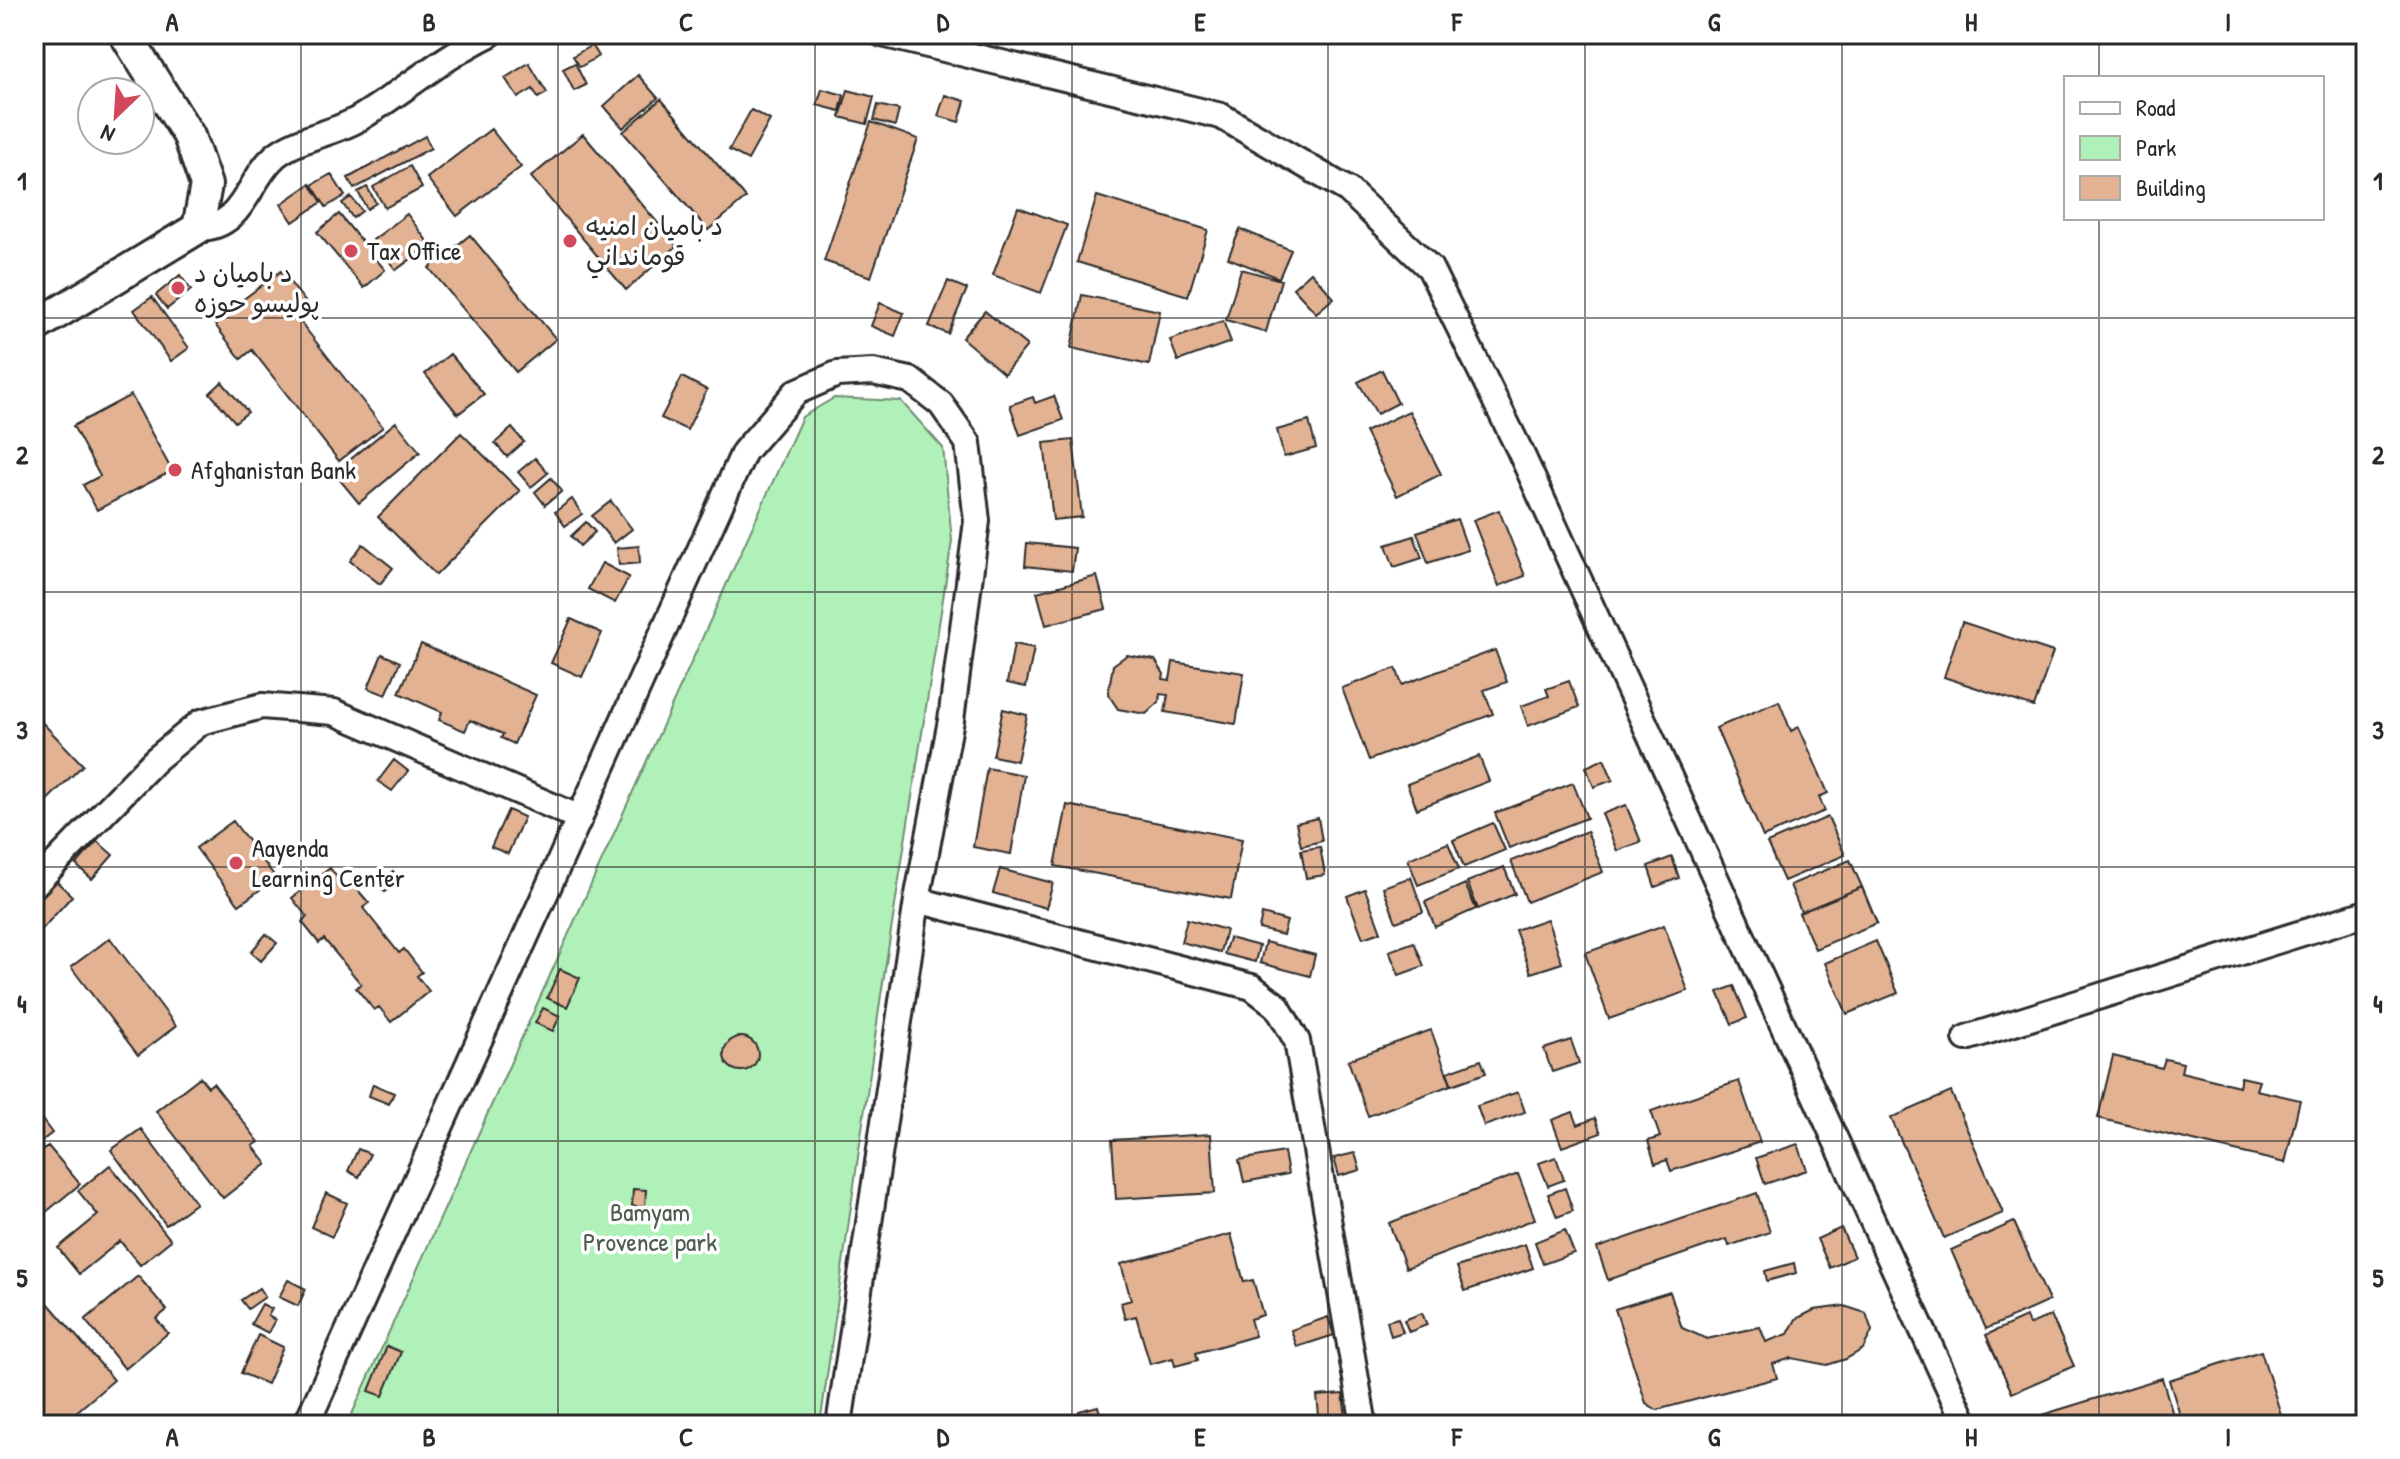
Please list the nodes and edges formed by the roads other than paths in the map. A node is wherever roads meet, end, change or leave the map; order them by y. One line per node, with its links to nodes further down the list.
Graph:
1 (125, 34): 4 (street)
2 (490, 34): 4 (street)
3 (882, 34): 14 (street)
4 (198, 228): 5 (street)
5 (34, 327)
6 (580, 818): 7 (street); 8 (street); 11 (street)
7 (34, 885)
8 (917, 900): 12 (street); 13 (street)
9 (2366, 913): 10 (street)
10 (1966, 1038)
11 (306, 1425)
12 (839, 1425)
13 (1364, 1425)
14 (1966, 1425)

